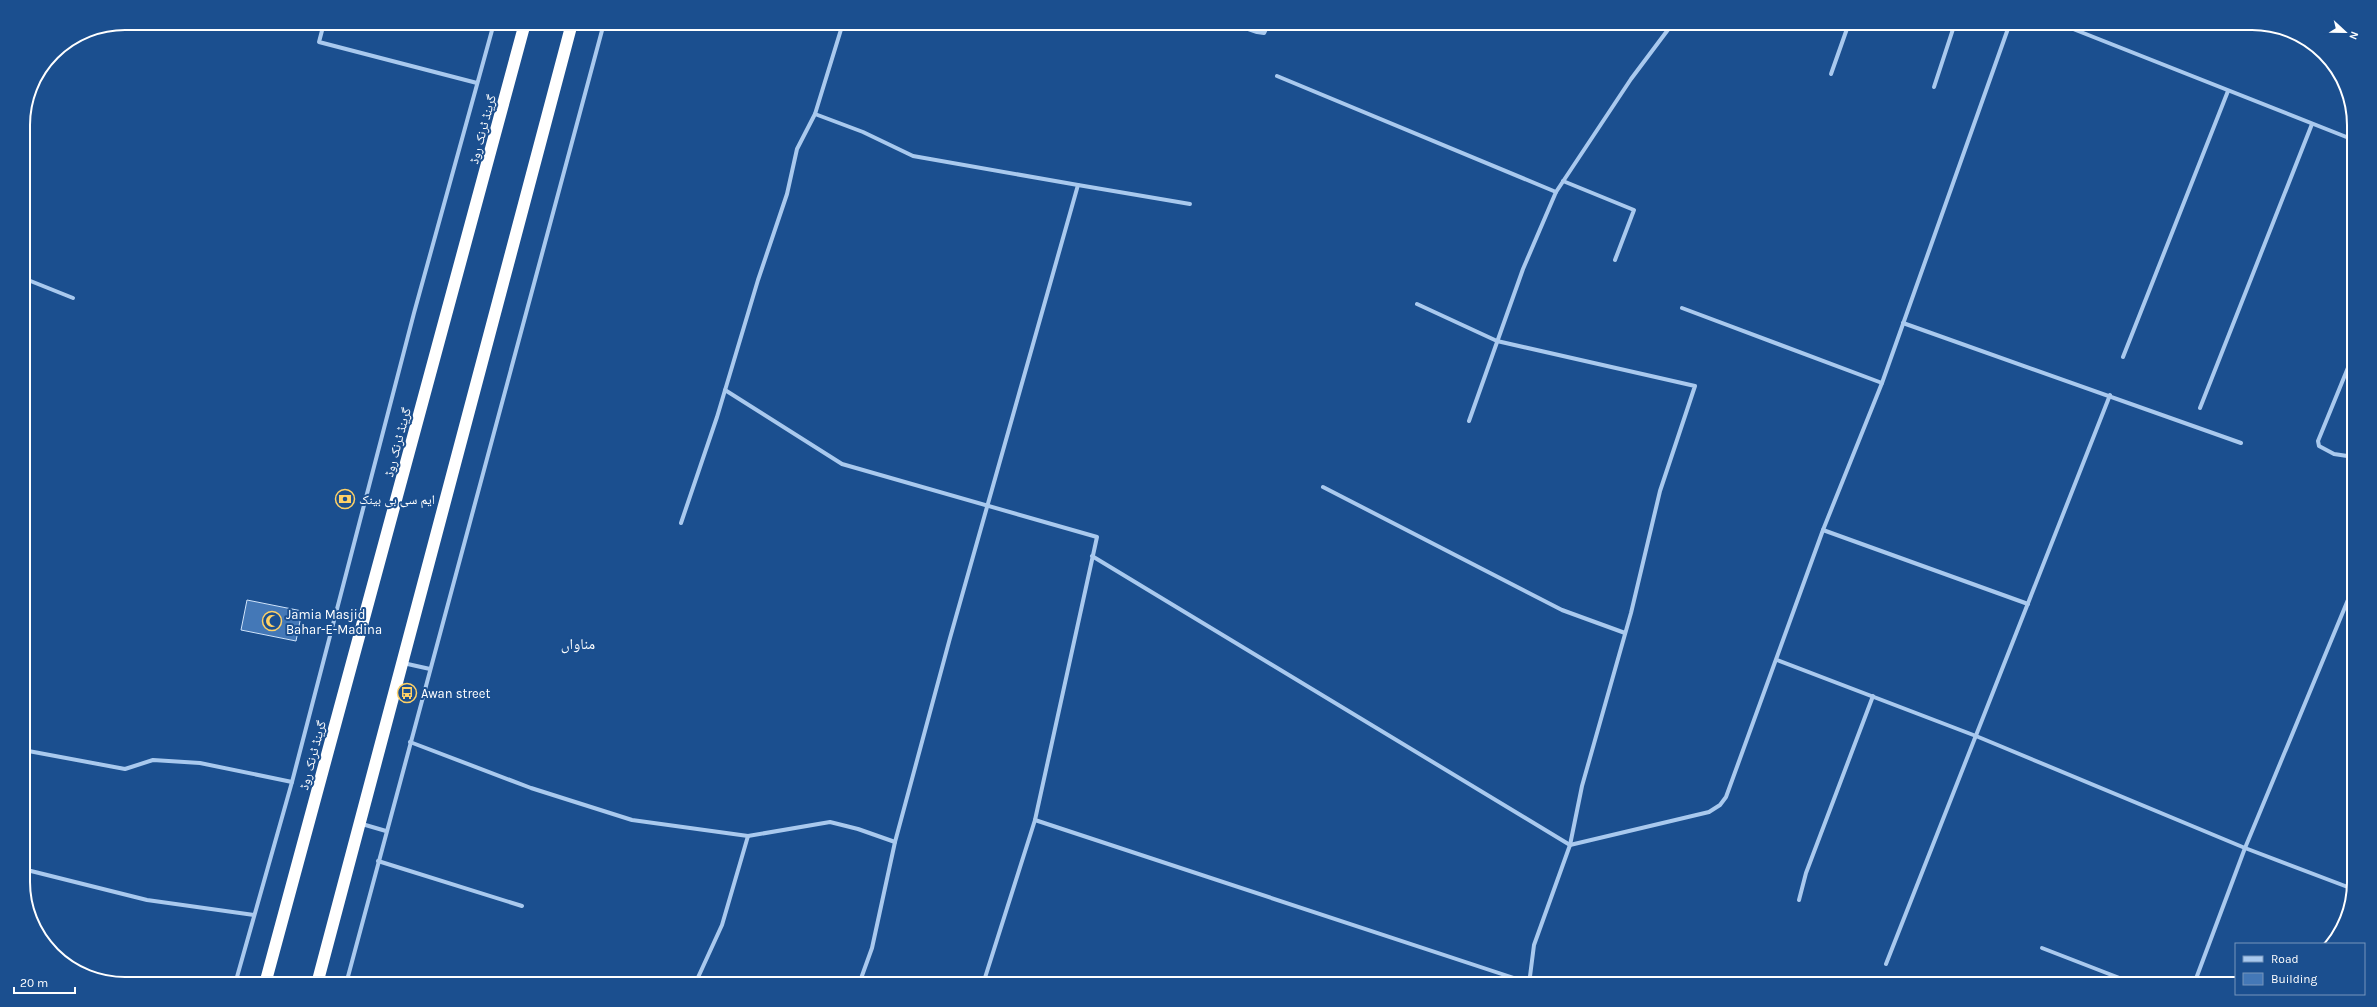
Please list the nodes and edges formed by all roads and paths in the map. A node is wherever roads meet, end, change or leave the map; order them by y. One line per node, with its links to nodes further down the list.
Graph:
1 (322, 30): 16 (street)
2 (492, 30): 16 (street)
3 (523, 30): 74 (highway, گرینڈ ٹرنک روڈ)
4 (570, 30): 51 (highway)
5 (602, 30): 52 (street)
6 (841, 30): 19 (street)
7 (1254, 30): 8 (street)
8 (1266, 30)
9 (1668, 30): 22 (street)
10 (1847, 30): 14 (street)
11 (1953, 30): 17 (street)
12 (2008, 30): 31 (street)
13 (2076, 30): 18 (street)
14 (1831, 74)
15 (1277, 76): 24 (street)
16 (477, 83): 57 (street)
17 (1934, 87)
18 (2228, 91): 20 (street); 33 (street)
19 (815, 114): 23 (street); 36 (street)
20 (2312, 124): 21 (street); 38 (street)
21 (2347, 137)
22 (1564, 181): 24 (street); 26 (street)
23 (1078, 185): 25 (street); 43 (street)
24 (1556, 192): 32 (street)
25 (1190, 204)
26 (1614, 260)
27 (30, 281): 28 (street)
28 (73, 298)
29 (1417, 304): 32 (street)
30 (1682, 308): 35 (street)
31 (1903, 323): 35 (street); 37 (street)
32 (1497, 341): 39 (street); 49 (street)
33 (2123, 357)
34 (2347, 370): 41 (street)
35 (1882, 383): 45 (street)
36 (725, 390): 43 (street); 44 (street)
37 (2110, 395): 40 (street); 48 (street)
38 (2200, 408)
39 (1469, 421)
40 (2241, 444)
41 (2347, 456)
42 (1322, 487): 49 (street)
43 (988, 506): 46 (street); 62 (street)
44 (681, 523)
45 (1823, 530): 48 (street); 50 (street)
46 (1092, 556): 58 (street); 63 (street)
47 (2347, 602): 64 (street)
48 (2028, 604): 54 (street)
49 (1625, 633): 63 (street)
50 (1777, 660): 53 (street); 63 (street)
51 (402, 663): 52 (street); 59 (highway)
52 (430, 669): 55 (street)
53 (1873, 696): 54 (street); 68 (street)
54 (1976, 736): 64 (street); 72 (street)
55 (410, 742): 60 (street); 61 (street)
56 (30, 751): 57 (street)
57 (292, 782): 70 (street)
58 (1035, 820): 79 (street); 80 (street)
59 (360, 824): 60 (street); 75 (highway)
60 (386, 831): 65 (street)
61 (748, 836): 62 (street); 77 (street)
62 (895, 842): 78 (street)
63 (1570, 845): 81 (street)
64 (2245, 848): 67 (street); 83 (street)
65 (378, 861): 69 (street); 76 (street)
66 (30, 871): 70 (street)
67 (2347, 887)
68 (1798, 900)
69 (522, 906)
70 (254, 915): 73 (street)
71 (2042, 948): 82 (street)
72 (1886, 964)
73 (238, 977)
74 (267, 977)
75 (319, 977)
76 (348, 977)
77 (698, 977)
78 (862, 977)
79 (985, 977)
80 (1511, 977)
81 (1530, 977)
82 (2117, 977)
83 (2197, 977)

